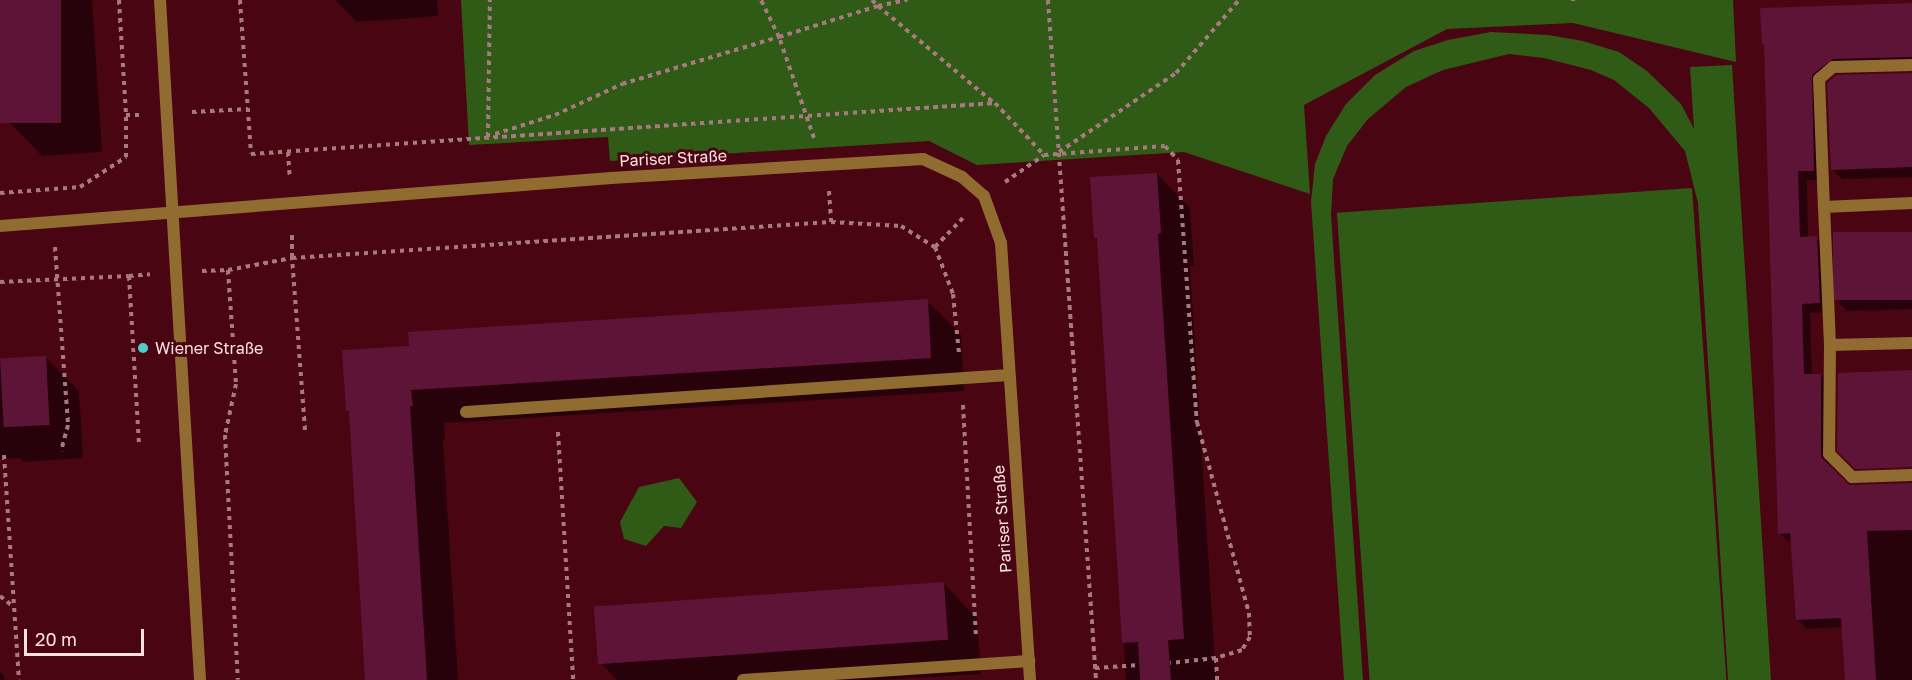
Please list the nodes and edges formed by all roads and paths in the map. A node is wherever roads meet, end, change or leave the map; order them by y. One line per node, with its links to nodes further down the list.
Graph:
1 (119, 0): 16 (path)
2 (160, 0): 15 (street)
3 (240, 0): 14 (path)
4 (490, 0): 18 (path)
5 (760, 0): 11 (path)
6 (872, 0): 10 (path)
7 (907, 0): 10 (path)
8 (1048, 0): 20 (path)
9 (1239, 0): 20 (path)
10 (878, 6): 11 (path); 13 (path)
11 (779, 38): 17 (path); 18 (path)
12 (1912, 65): 26 (street)
13 (995, 103): 17 (path); 20 (path)
14 (248, 109): 15 (path); 19 (path)
15 (168, 113): 16 (path); 27 (street)
16 (126, 115): 22 (path)
17 (805, 117): 18 (path); 21 (path)
18 (487, 137): 19 (path)
19 (288, 152): 25 (path)
20 (1058, 152): 50 (path); 55 (path)
21 (826, 165): 25 (street, Pariser Straße); 28 (path); 39 (street, Pariser Straße)
22 (52, 189): 23 (path); 29 (path)
23 (0, 193)
24 (1912, 203): 26 (street)
25 (292, 204): 27 (street, Pariser Straße); 31 (path)
26 (1824, 207): 38 (street)
27 (172, 212): 29 (street, Pariser Straße); 33 (street)
28 (831, 222): 31 (path); 40 (path)
29 (53, 223): 30 (street, Pariser Straße); 35 (path)
30 (0, 226)
31 (292, 258): 32 (path); 43 (path)
32 (228, 270): 33 (path); 58 (path)
33 (174, 273): 34 (path); 57 (street)
34 (129, 276): 35 (path); 44 (path)
35 (58, 279): 36 (path); 45 (path)
36 (0, 282)
37 (1912, 343): 38 (street)
38 (1830, 345): 47 (street)
39 (1009, 375): 40 (street); 51 (street, Pariser Straße)
40 (961, 379): 41 (street); 53 (path)
41 (556, 406): 42 (street); 59 (path)
42 (466, 412)
43 (305, 430)
44 (139, 444)
45 (61, 451)
46 (4, 455): 49 (path)
47 (1912, 475)
48 (0, 596): 49 (path)
49 (14, 606): 56 (path)
50 (1216, 658): 52 (path); 63 (path)
51 (1029, 662): 53 (street); 61 (street, Pariser Straße)
52 (1170, 663)
53 (977, 664): 60 (street)
54 (1139, 665): 55 (path)
55 (1095, 668): 62 (path)
56 (19, 680)
57 (200, 680)
58 (238, 680)
59 (573, 680)
60 (743, 680)
61 (1030, 680)
62 (1096, 680)
63 (1217, 680)

